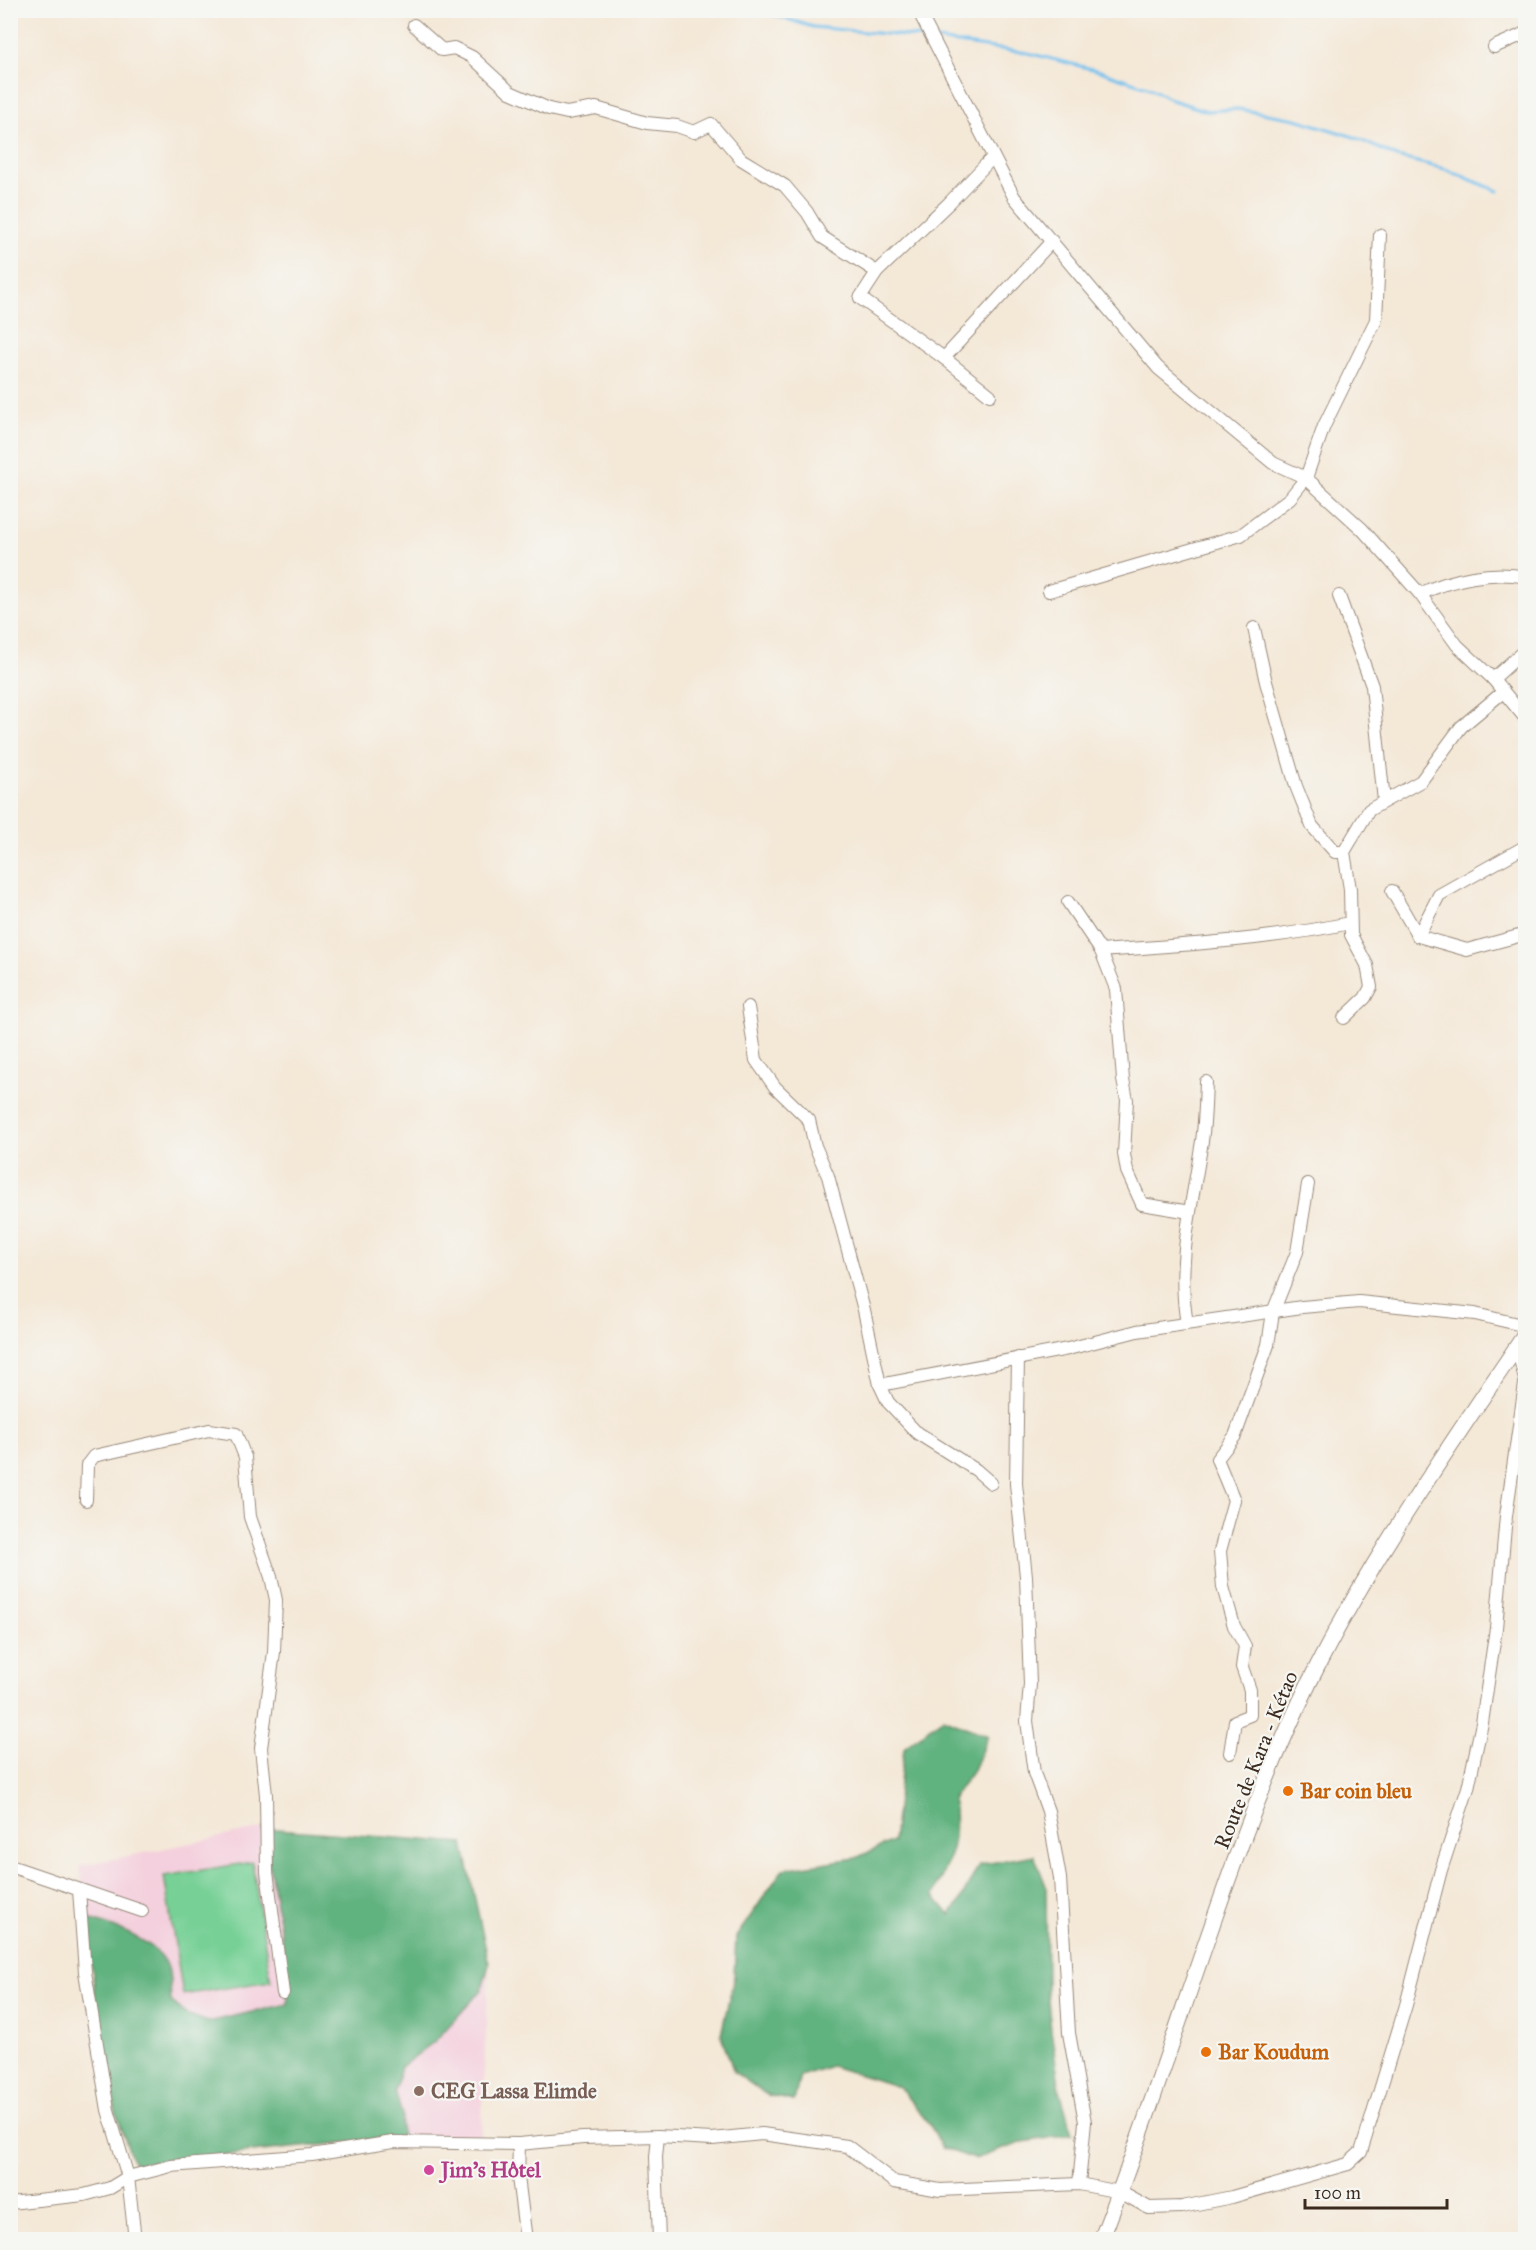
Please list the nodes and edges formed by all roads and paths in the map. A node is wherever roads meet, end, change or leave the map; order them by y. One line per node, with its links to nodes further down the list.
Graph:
1 (918, 10): 5 (street)
2 (414, 25): 8 (street)
3 (1526, 33): 4 (street)
4 (1494, 47)
5 (993, 157): 7 (street); 8 (street)
6 (1380, 235): 11 (street)
7 (1052, 241): 9 (street); 11 (street)
8 (876, 272): 9 (street)
9 (944, 358): 10 (street)
10 (990, 395)
11 (1306, 478): 13 (street); 14 (street)
12 (1526, 577): 14 (street)
13 (1049, 591)
14 (1420, 594): 18 (street)
15 (1339, 597): 21 (street)
16 (1254, 628): 23 (street)
17 (1526, 649): 18 (street)
18 (1493, 680): 19 (street)
19 (1503, 692): 20 (street); 21 (street)
20 (1526, 719)
21 (1384, 801): 23 (street)
22 (1526, 846): 28 (street)
23 (1344, 852): 26 (street)
24 (1392, 891): 28 (street)
25 (1068, 902): 29 (street)
26 (1350, 923): 29 (street); 31 (street)
27 (1526, 934): 28 (street)
28 (1418, 936)
29 (1101, 951): 34 (street)
30 (748, 1007): 41 (street)
31 (1344, 1018)
32 (1206, 1082): 34 (street)
33 (1308, 1184): 35 (street)
34 (1190, 1212): 36 (street)
35 (1274, 1312): 36 (street); 37 (street); 44 (street)
36 (1187, 1323): 39 (street)
37 (1526, 1326)
38 (1521, 1339): 40 (street); 53 (main road, Route de Kara - Kétao)
39 (1018, 1358): 41 (street); 52 (street)
40 (1525, 1384): 53 (street)
41 (880, 1385): 42 (street)
42 (991, 1483)
43 (86, 1500): 48 (street)
44 (1230, 1754)
45 (10, 1866): 46 (street)
46 (79, 1890): 47 (street); 51 (street)
47 (142, 1911)
48 (283, 1993)
49 (658, 2136): 50 (street); 52 (street); 57 (street)
50 (519, 2144): 51 (street); 56 (street)
51 (128, 2177): 54 (street); 55 (street)
52 (1079, 2184): 53 (street)
53 (1120, 2192): 58 (main road, Route de Kara - Kétao)
54 (10, 2203)
55 (135, 2240)
56 (526, 2240)
57 (659, 2240)
58 (1101, 2240)

